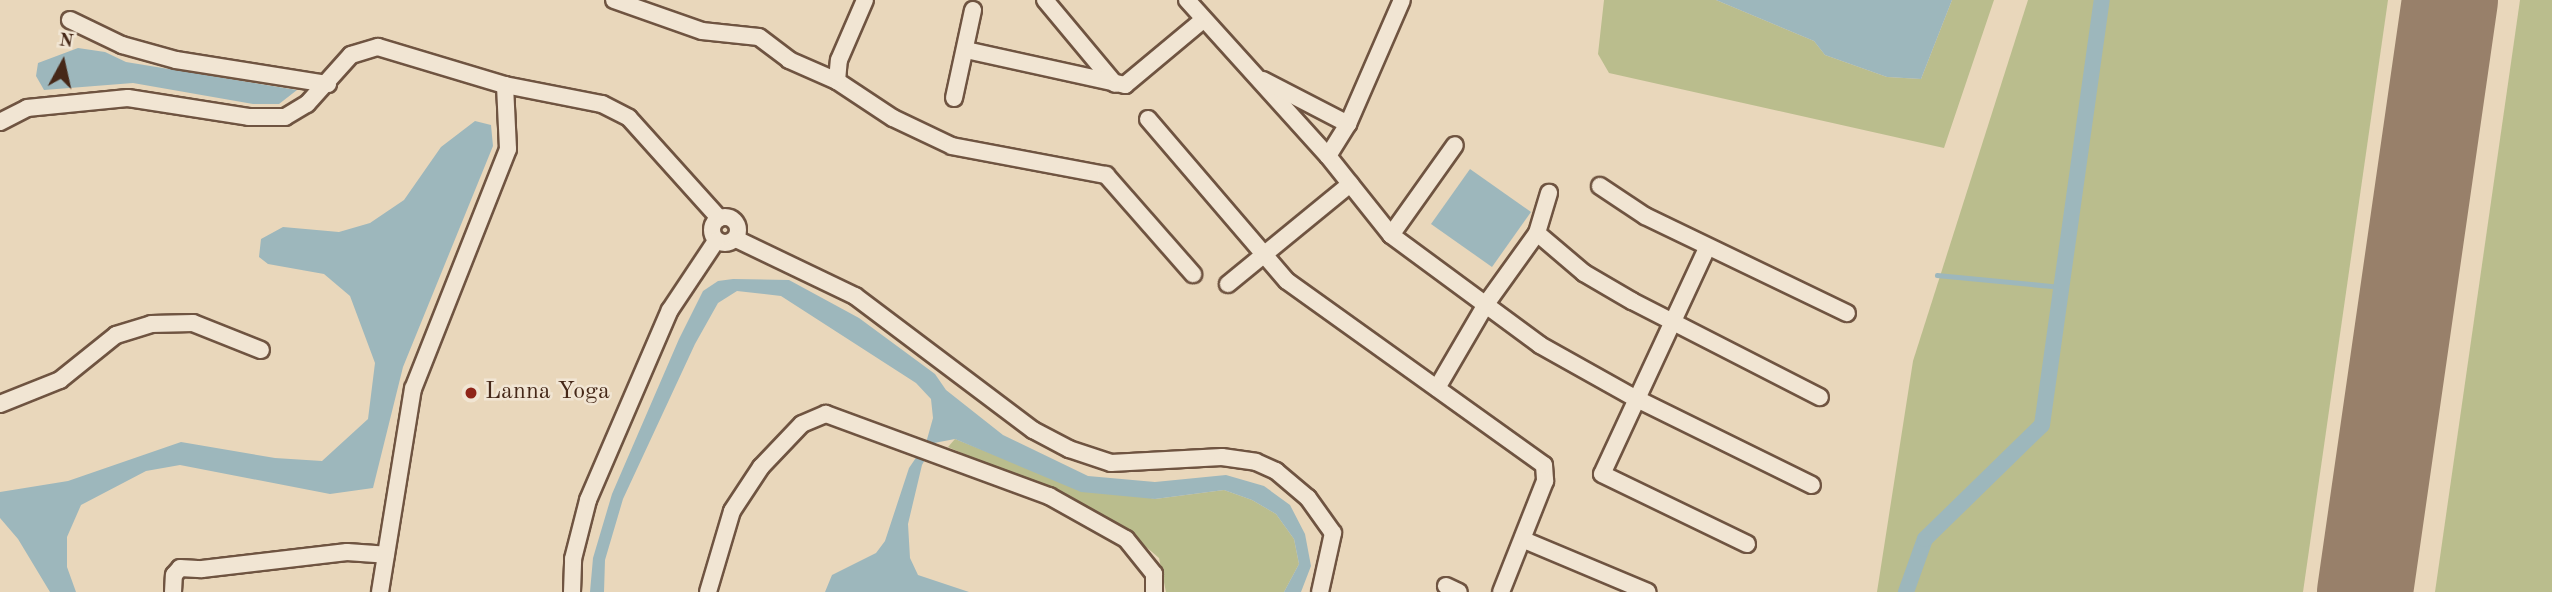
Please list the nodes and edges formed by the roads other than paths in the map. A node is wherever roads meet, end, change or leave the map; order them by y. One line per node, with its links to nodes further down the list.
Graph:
1 (614, 0): 11 (street)
2 (865, 0): 11 (street)
3 (1045, 0): 12 (street)
4 (1186, 0): 8 (street)
5 (1402, 0): 18 (street)
6 (973, 10): 9 (street)
7 (70, 20): 13 (street)
8 (1203, 20): 10 (street); 12 (street)
9 (966, 50): 12 (street); 15 (street)
10 (1254, 75): 18 (street); 20 (street)
11 (837, 81): 31 (street)
12 (1115, 83)
13 (328, 84): 14 (street); 17 (street)
14 (505, 85): 24 (street); 44 (street)
15 (954, 98)
16 (1148, 119): 30 (street)
17 (0, 122)
18 (1348, 124): 20 (street)
19 (1455, 145): 26 (street)
20 (1328, 156): 21 (street)
21 (1350, 184): 26 (street); 30 (street)
22 (1600, 186): 29 (street)
23 (1549, 193): 25 (street)
24 (719, 218): 27 (street); 28 (street)
25 (1537, 233): 33 (street); 35 (street)
26 (1391, 234): 33 (street)
27 (736, 239): 28 (street); 50 (street)
28 (716, 241): 47 (street)
29 (1707, 248): 34 (street); 35 (street)
30 (1263, 254): 32 (street); 37 (street)
31 (1193, 274)
32 (1228, 284)
33 (1486, 304): 37 (street); 39 (street)
34 (1847, 313)
35 (1672, 322): 38 (street); 39 (street)
36 (261, 350): 40 (street)
37 (1437, 388): 42 (street)
38 (1820, 397)
39 (1635, 398): 41 (street); 43 (street)
40 (0, 404)
41 (1812, 485)
42 (1524, 540): 51 (street); 52 (street)
43 (1747, 544)
44 (386, 555): 45 (street); 46 (street)
45 (173, 592)
46 (380, 592)
47 (572, 592)
48 (708, 592): 49 (street)
49 (1154, 592)
50 (1320, 592)
51 (1501, 592)
52 (1648, 592)

